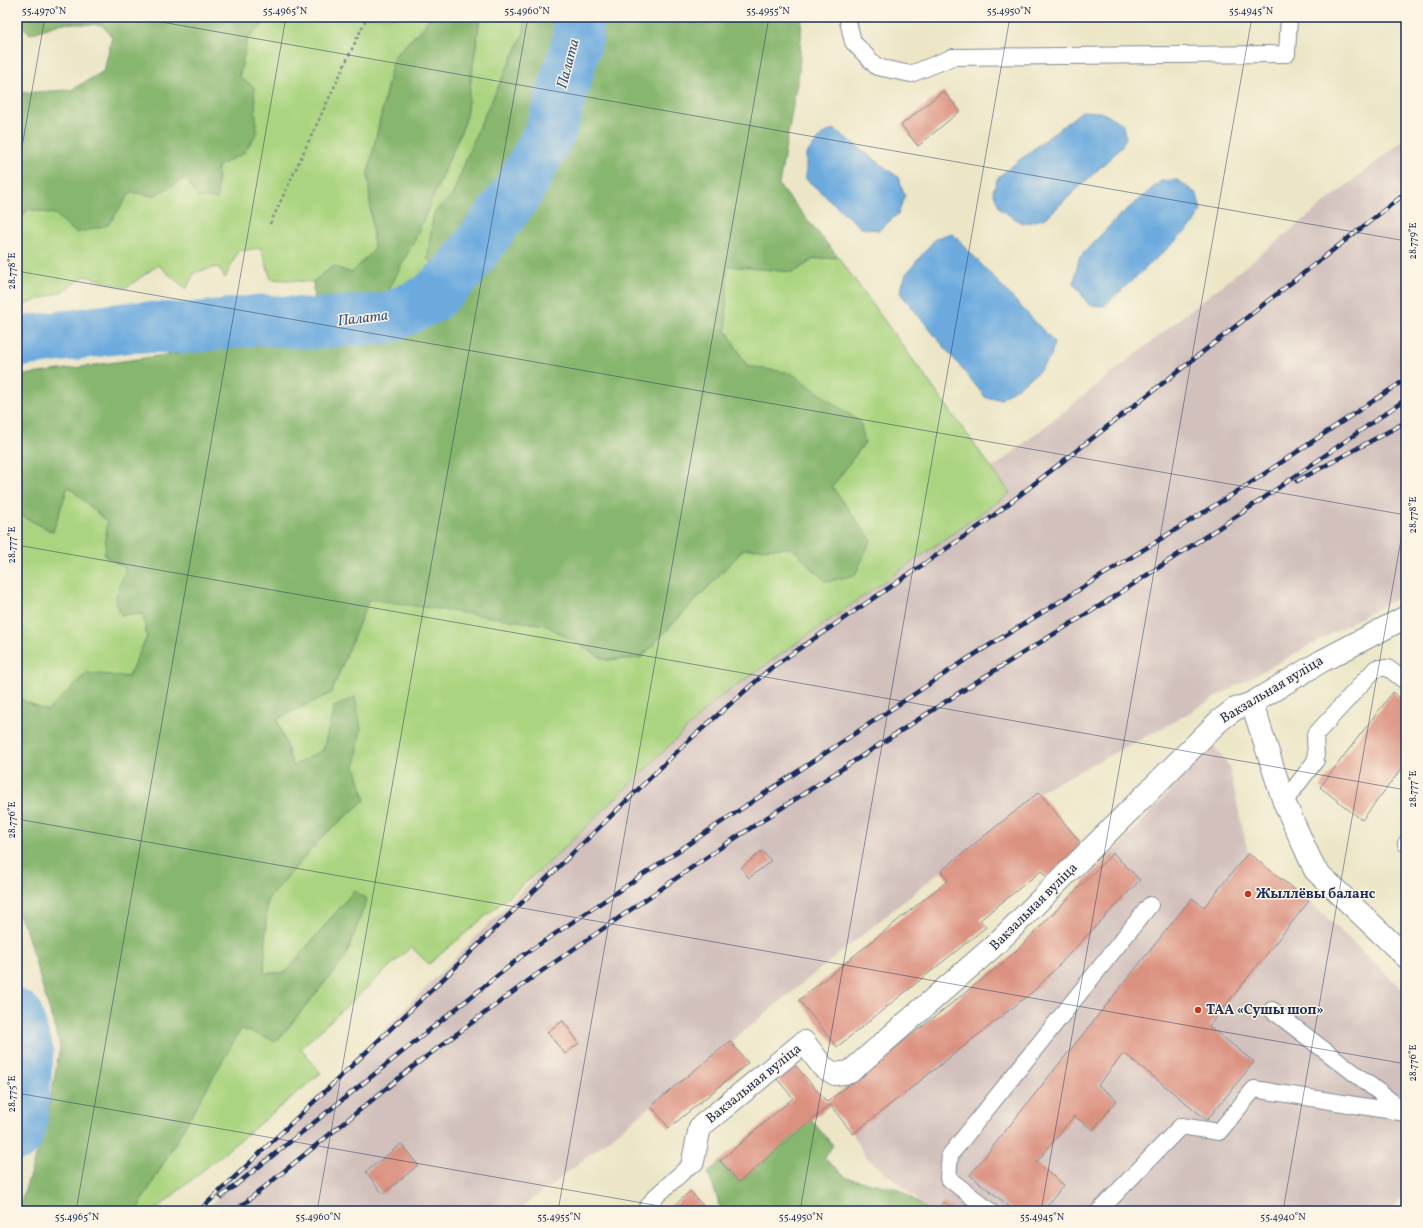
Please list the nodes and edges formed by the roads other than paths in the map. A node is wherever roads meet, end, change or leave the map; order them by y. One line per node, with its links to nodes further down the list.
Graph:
1 (847, 17): 2 (lane)
2 (1289, 17)
3 (1406, 616): 5 (street, Вакзальная вуліца)
4 (1406, 682): 6 (lane)
5 (1252, 702): 6 (street); 11 (street, Вакзальная вуліца)
6 (1284, 802): 8 (street)
7 (1150, 905): 13 (lane)
8 (1406, 957)
9 (1272, 1010): 10 (lane)
10 (1406, 1113): 14 (lane)
11 (693, 1161): 12 (lane)
12 (645, 1211)
13 (990, 1211)
14 (1099, 1211)

